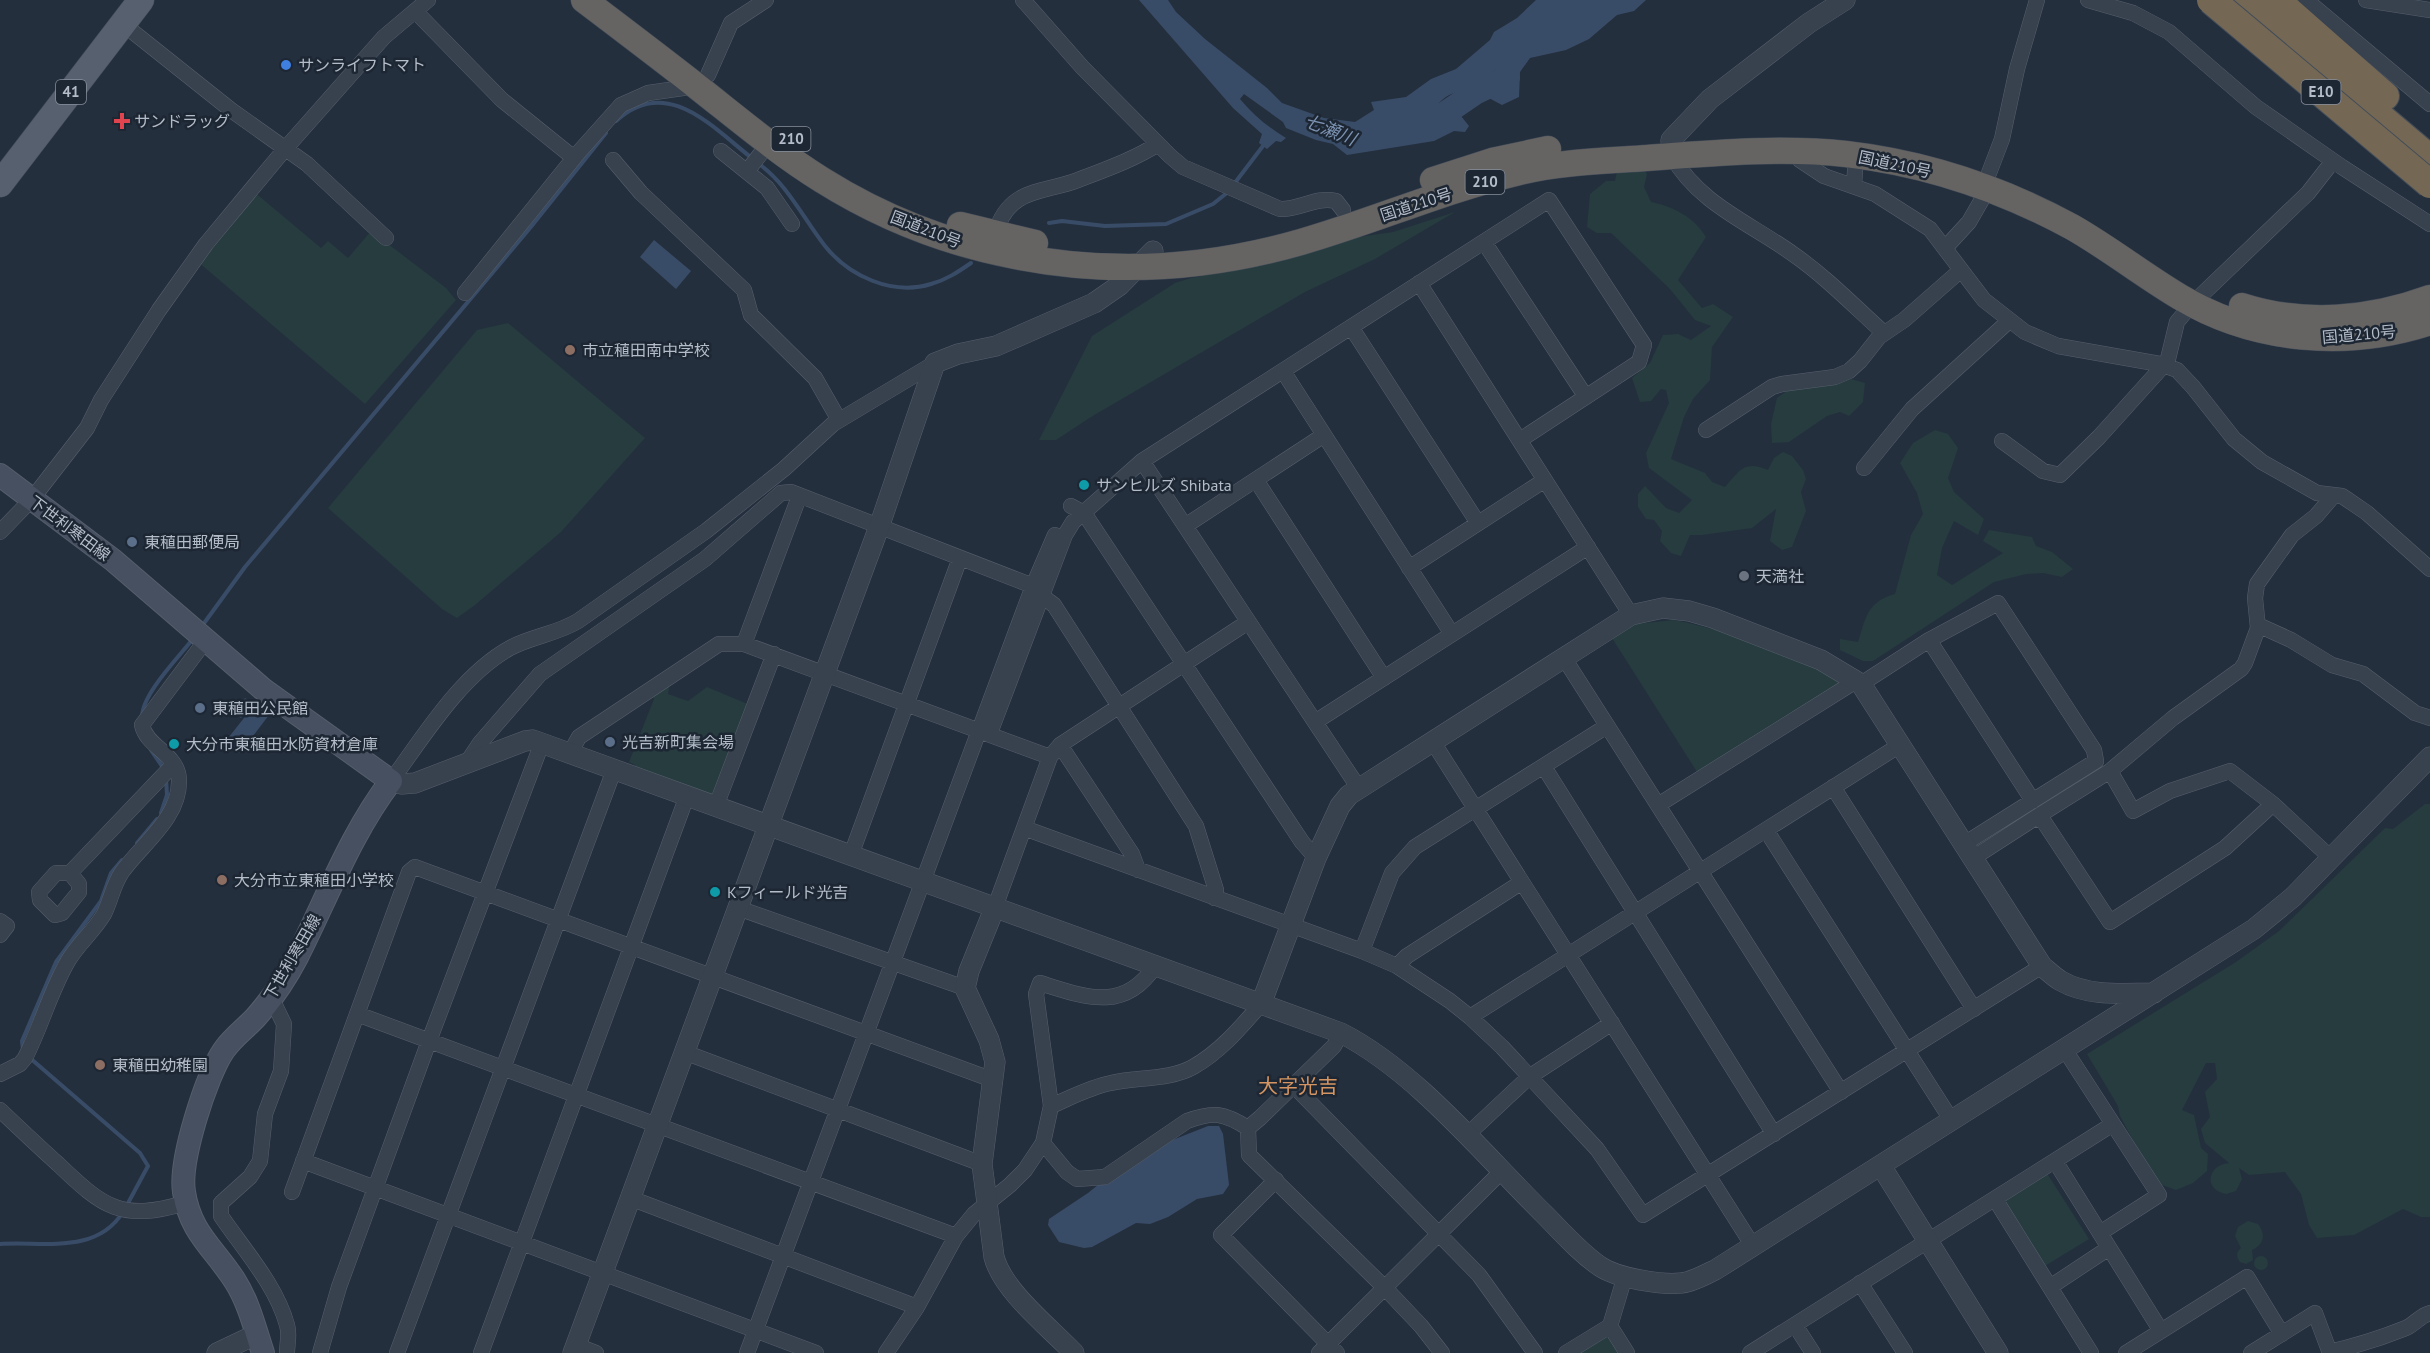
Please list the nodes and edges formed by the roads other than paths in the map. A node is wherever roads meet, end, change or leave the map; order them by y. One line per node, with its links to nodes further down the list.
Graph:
1 (141, 0): 17 (main road, 41)
2 (428, 0): 16 (street)
3 (584, 0): 18 (highway, 国道210号 / 210)
4 (611, 0): 18 (highway, 国道210号 / 210)
5 (766, 0): 18 (street)
6 (1023, 0): 21 (street)
7 (1845, 0): 22 (street)
8 (2037, 0): 33 (street)
9 (2088, 0): 31 (street)
10 (2242, 0): 29 (highway, E10)
11 (2276, 0): 20 (highway)
12 (2306, 0): 19 (street)
13 (2366, 0): 15 (street)
14 (2202, 2): 32 (highway); 35 (highway, E10, bridge)
15 (2430, 10)
16 (415, 11): 23 (street); 27 (street)
17 (123, 24): 23 (street); 34 (main road, 41)
18 (703, 80): 27 (street); 28 (highway, 国道210号 / 210); 40 (highway, 国道210号 / 210)
19 (2430, 104)
20 (2430, 134)
21 (1158, 144): 37 (street); 40 (street)
22 (1671, 148): 25 (highway, 国道210号 / 210); 33 (highway, 国道210号 / 210); 37 (highway, 国道210号 / 210); 44 (highway, 国道210号 / 210); 53 (street)
23 (285, 149): 41 (street); 70 (street)
24 (722, 150): 28 (street)
25 (1793, 151): 26 (highway, 国道210号 / 210); 36 (street)
26 (1856, 156): 33 (highway, 国道210号 / 210); 36 (street)
27 (574, 158): 47 (street)
28 (757, 158): 38 (street); 44 (highway, 国道210号 / 210)
29 (2430, 159)
30 (613, 160): 58 (street)
31 (2333, 161): 39 (street); 48 (street)
32 (2430, 166)
33 (1988, 181): 43 (street); 48 (highway, 国道210号 / 210)
34 (0, 184)
35 (2430, 184)
36 (1854, 186): 43 (street)
37 (1342, 210): 44 (highway, 国道210号 / 210)
38 (792, 224)
39 (2430, 224)
40 (995, 234): 44 (highway, 国道210号 / 210)
41 (386, 238)
42 (1484, 242): 46 (street); 57 (street); 57 (street)
43 (1946, 248): 45 (street)
44 (1145, 259): 54 (street)
45 (1961, 270): 50 (street); 53 (street)
46 (1419, 283): 52 (street); 61 (street)
47 (465, 293)
48 (2198, 297): 49 (highway, 国道210号 / 210); 51 (highway, 国道210号 / 210); 55 (street)
49 (2430, 298)
50 (2009, 321): 55 (street); 64 (street)
51 (2430, 322)
52 (1351, 327): 56 (street); 72 (street)
53 (1884, 333): 59 (street)
54 (935, 363): 58 (street); 74 (street)
55 (2164, 365): 62 (street); 68 (street)
56 (1283, 371): 60 (street); 63 (street)
57 (1586, 397): 61 (street)
58 (839, 420): 112 (street)
59 (1706, 430)
60 (1324, 435): 66 (street); 79 (street)
61 (1520, 440): 67 (street)
62 (2002, 441)
63 (1142, 461): 71 (street); 73 (street)
64 (1864, 468)
65 (0, 475): 70 (main road, 下世利寒田線)
66 (1256, 480): 73 (street); 93 (street)
67 (1545, 480): 72 (street); 77 (street)
68 (2334, 495): 80 (street); 84 (street)
69 (799, 497): 74 (street); 88 (street); 108 (street)
70 (32, 499): 75 (street); 86 (main road, 下世利寒田線)
71 (1078, 510): 81 (street); 91 (street)
72 (1478, 523): 79 (street)
73 (1185, 526): 83 (street)
74 (879, 527): 78 (street); 92 (street)
75 (0, 532)
76 (1055, 535): 81 (street)
77 (1588, 547): 82 (street); 85 (street)
78 (960, 558): 81 (street); 95 (street)
79 (1409, 568): 85 (street)
80 (2430, 569)
81 (1037, 591): 96 (street); 100 (street)
82 (1631, 615): 90 (street); 94 (street)
83 (1248, 622): 91 (street); 98 (street)
84 (2258, 625): 97 (street); 111 (street)
85 (1452, 634): 93 (street)
86 (206, 640): 107 (street); 112 (main road, 下世利寒田線)
87 (1929, 640): 94 (street); 116 (street); 116 (street)
88 (744, 644): 89 (street); 105 (street)
89 (774, 654): 92 (street); 119 (street)
90 (1564, 658): 99 (street); 101 (street)
91 (1185, 663): 96 (street); 127 (street)
92 (825, 673): 95 (street); 122 (street)
93 (1384, 678): 98 (street)
94 (1858, 682): 103 (street); 118 (street)
95 (905, 704): 100 (street); 126 (street)
96 (1120, 706): 104 (street); 135 (street)
97 (2430, 718)
98 (1315, 722): 114 (street)
99 (1607, 726): 109 (street); 118 (street)
100 (984, 732): 104 (street); 132 (street)
101 (1433, 742): 114 (street); 120 (street)
102 (542, 743): 105 (street); 108 (street); 134 (street)
103 (1900, 745): 113 (street); 125 (street)
104 (1055, 751): 123 (street); 129 (street)
105 (570, 753): 110 (street)
106 (2430, 757): 128 (street)
107 (174, 764): 131 (street); 166 (street)
108 (466, 764): 112 (street)
109 (1544, 767): 120 (street); 138 (street)
110 (614, 770): 115 (street); 139 (street)
111 (2110, 771): 117 (street); 121 (street)
112 (391, 781): 153 (main road, 下世利寒田線)
113 (1833, 788): 124 (street); 155 (street)
114 (1360, 790): 127 (street)
115 (687, 796): 119 (street); 143 (street)
116 (2033, 801): 125 (street)
117 (2273, 804): 121 (street); 128 (street)
118 (1658, 805): 130 (street)
119 (716, 806): 122 (street)
120 (1476, 809): 133 (street); 144 (street)
121 (2035, 818): 125 (street)
122 (768, 825): 126 (street); 136 (street)
123 (1024, 828): 129 (street); 137 (street)
124 (1766, 830): 130 (street); 163 (street)
125 (1968, 851): 149 (street)
126 (851, 855): 132 (street)
127 (1316, 858): 141 (street)
128 (2331, 858): 152 (street)
129 (1138, 870): 135 (street)
130 (1700, 872): 138 (street); 170 (street)
131 (70, 873)
132 (923, 882): 137 (street); 146 (street)
133 (1522, 882): 145 (street); 148 (street)
134 (485, 893): 139 (street); 156 (street); 161 (street)
135 (1214, 898): 141 (street)
136 (738, 908): 146 (street); 150 (street)
137 (995, 908): 147 (street); 151 (street)
138 (1636, 913): 145 (street); 179 (street)
139 (558, 920): 143 (street); 165 (street)
140 (0, 921): 142 (street)
141 (1292, 927): 144 (street); 154 (street)
142 (0, 934)
143 (631, 946): 150 (street); 171 (street)
144 (1362, 951): 148 (street)
145 (1568, 955): 157 (street); 158 (street)
146 (893, 963): 151 (street); 159 (street)
147 (1155, 966): 154 (street); 172 (street)
148 (1397, 966): 157 (street)
149 (2042, 966): 152 (street); 155 (street)
150 (712, 976): 159 (street); 164 (street)
151 (965, 988): 168 (street)
152 (2154, 993): 162 (street)
153 (271, 997): 194 (main road, 下世利寒田線); 222 (street)
154 (1261, 1004): 160 (street); 172 (street)
155 (1974, 1009): 163 (street)
156 (357, 1014): 161 (street); 182 (street)
157 (1470, 1017): 167 (street)
158 (1612, 1023): 167 (street); 187 (street)
159 (866, 1033): 168 (street); 173 (street)
160 (1341, 1033): 169 (street); 180 (street)
161 (429, 1041): 165 (street); 190 (street)
162 (2065, 1050): 175 (street); 176 (street)
163 (1907, 1051): 170 (street); 175 (street)
164 (684, 1052): 173 (street); 177 (street)
165 (503, 1068): 171 (street); 196 (street)
166 (0, 1074)
167 (1528, 1077): 180 (street); 187 (street)
168 (993, 1080): 184 (street)
169 (1294, 1086): 178 (street); 197 (street)
170 (1841, 1092): 179 (street)
171 (576, 1095): 177 (street); 201 (street)
172 (1051, 1106): 181 (street)
173 (838, 1109): 184 (street); 189 (street)
174 (0, 1110): 194 (street)
175 (1952, 1121): 185 (street)
176 (2113, 1124): 183 (street); 198 (street)
177 (657, 1125): 189 (street); 192 (street)
178 (1248, 1128): 181 (street); 188 (street)
179 (1774, 1134): 187 (street)
180 (1466, 1136): 186 (street)
181 (1043, 1143): 195 (street)
182 (303, 1161): 190 (street); 191 (street)
183 (2055, 1161): 193 (street); 198 (street)
184 (982, 1164): 195 (street)
185 (1881, 1166): 200 (street); 202 (street)
186 (1501, 1172): 197 (street); 206 (street)
187 (1708, 1175): 202 (street)
188 (1276, 1180): 209 (street); 219 (street)
189 (811, 1182): 199 (street); 204 (street)
190 (376, 1188): 196 (street); 223 (street)
191 (292, 1192)
192 (630, 1198): 204 (street); 205 (street)
193 (1995, 1198): 200 (street); 208 (street)
194 (185, 1203): 217 (main road, 下世利寒田線)
195 (987, 1203): 199 (street); 230 (street)
196 (449, 1215): 201 (street); 224 (street)
197 (1439, 1233): 209 (street); 232 (street)
198 (2100, 1233): 203 (street)
199 (956, 1236): 210 (street)
200 (1928, 1241): 207 (street); 238 (street)
201 (522, 1242): 205 (street); 225 (street)
202 (1753, 1246): 206 (street)
203 (2109, 1248): 208 (street); 215 (street)
204 (784, 1255): 210 (street); 214 (street)
205 (602, 1273): 214 (street); 218 (street)
206 (1625, 1276): 213 (street)
207 (1860, 1283): 212 (street); 237 (street)
208 (2050, 1287): 239 (street)
209 (1384, 1288): 219 (street); 231 (street)
210 (917, 1306): 229 (street)
211 (2430, 1314): 220 (street)
212 (1795, 1325): 235 (street); 236 (street)
213 (1610, 1326): 233 (street); 234 (street)
214 (755, 1330): 227 (street); 228 (street)
215 (2161, 1331): 216 (street); 240 (street)
216 (2282, 1334): 220 (street); 241 (street)
217 (260, 1343): 221 (street)
218 (574, 1349): 226 (street)
219 (1328, 1350)
220 (2329, 1352)
221 (216, 1353)
222 (286, 1353)
223 (320, 1353)
224 (397, 1353)
225 (480, 1353)
226 (596, 1353)
227 (747, 1353)
228 (816, 1353)
229 (885, 1353)
230 (1074, 1353)
231 (1442, 1353)
232 (1535, 1353)
233 (1566, 1353)
234 (1627, 1353)
235 (1750, 1353)
236 (1813, 1353)
237 (1905, 1353)
238 (1998, 1353)
239 (2091, 1353)
240 (2126, 1353)
241 (2251, 1353)

